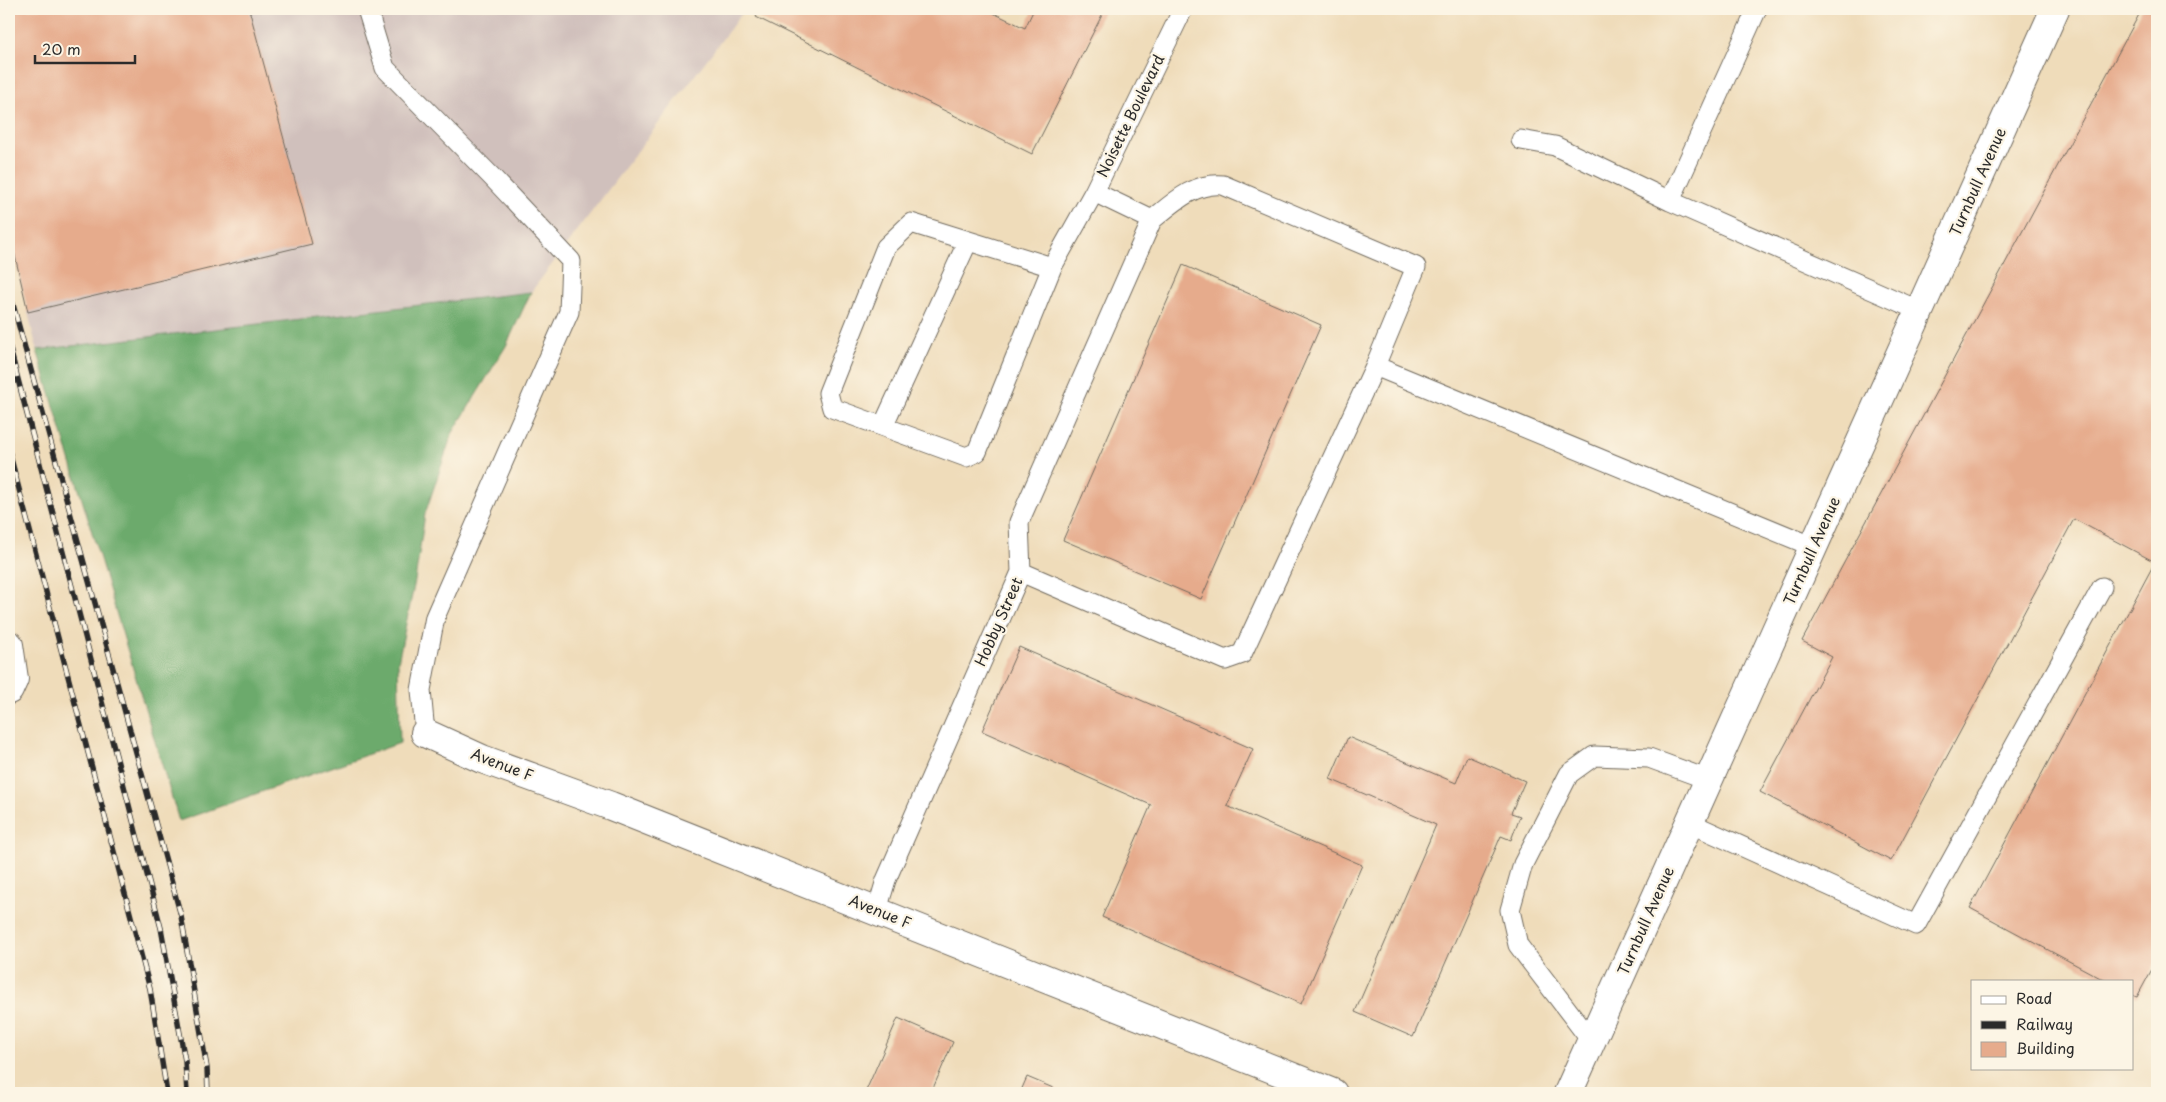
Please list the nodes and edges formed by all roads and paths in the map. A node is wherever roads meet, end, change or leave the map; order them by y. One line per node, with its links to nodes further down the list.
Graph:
1 (367, 9): 19 (lane)
2 (1183, 9): 6 (lane, Noisette Boulevard)
3 (1758, 9): 7 (lane)
4 (2055, 9): 11 (street, Turnbull Avenue)
5 (1521, 140): 7 (lane)
6 (1094, 192): 8 (lane, Noisette Boulevard); 10 (lane)
7 (1670, 201): 11 (lane)
8 (1152, 220): 12 (lane); 15 (lane, Hobby Street)
9 (968, 241): 10 (lane); 13 (lane); 13 (lane)
10 (1052, 267): 13 (lane)
11 (1920, 311): 14 (street, Turnbull Avenue)
12 (1375, 366): 14 (lane); 15 (lane)
13 (883, 426)
14 (1814, 547): 20 (street, Turnbull Avenue)
15 (1022, 572): 22 (lane, Hobby Street)
16 (2102, 587): 21 (lane)
17 (9, 645): 18 (street)
18 (11, 683)
19 (425, 733): 22 (street, Avenue F)
20 (1709, 780): 21 (street, Turnbull Avenue); 23 (lane)
21 (1690, 823): 23 (street, Turnbull Avenue)
22 (876, 910): 24 (street, Avenue F)
23 (1592, 1042): 25 (street, Turnbull Avenue)
24 (1333, 1093)
25 (1568, 1093)

